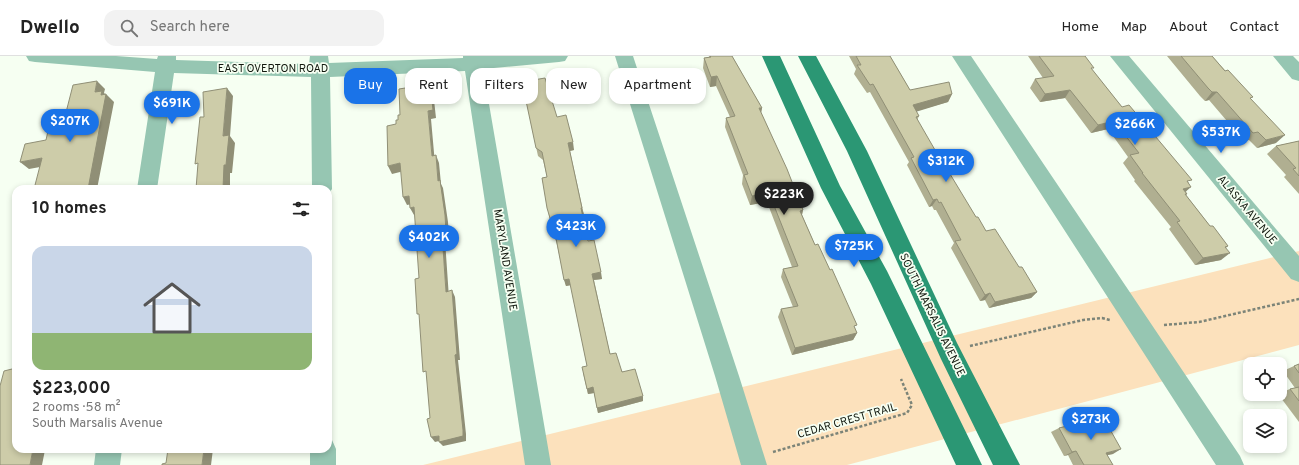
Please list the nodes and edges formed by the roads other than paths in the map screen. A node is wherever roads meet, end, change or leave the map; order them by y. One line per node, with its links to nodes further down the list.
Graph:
1 (35, 56): 10 (street, EAST OVERTON ROAD)
2 (559, 56): 9 (street, EAST OVERTON ROAD)
3 (624, 56): 18 (street)
4 (772, 56): 22 (main road)
5 (807, 56): 23 (main road, SOUTH MARSALIS AVENUE)
6 (961, 56): 24 (street)
7 (1119, 56): 15 (street, ALASKA AVENUE)
8 (1282, 56): 12 (street)
9 (472, 60): 11 (street, EAST OVERTON ROAD); 21 (street, MARYLAND AVENUE)
10 (166, 61): 11 (street, EAST OVERTON ROAD); 13 (street)
11 (319, 63): 14 (street)
12 (1299, 74)
13 (148, 185)
14 (322, 185)
15 (1299, 272)
16 (108, 453): 19 (street)
17 (323, 453): 20 (street)
18 (753, 462)
19 (107, 465)
20 (323, 465)
21 (538, 465)
22 (969, 465)
23 (1007, 465)
24 (1231, 465)

